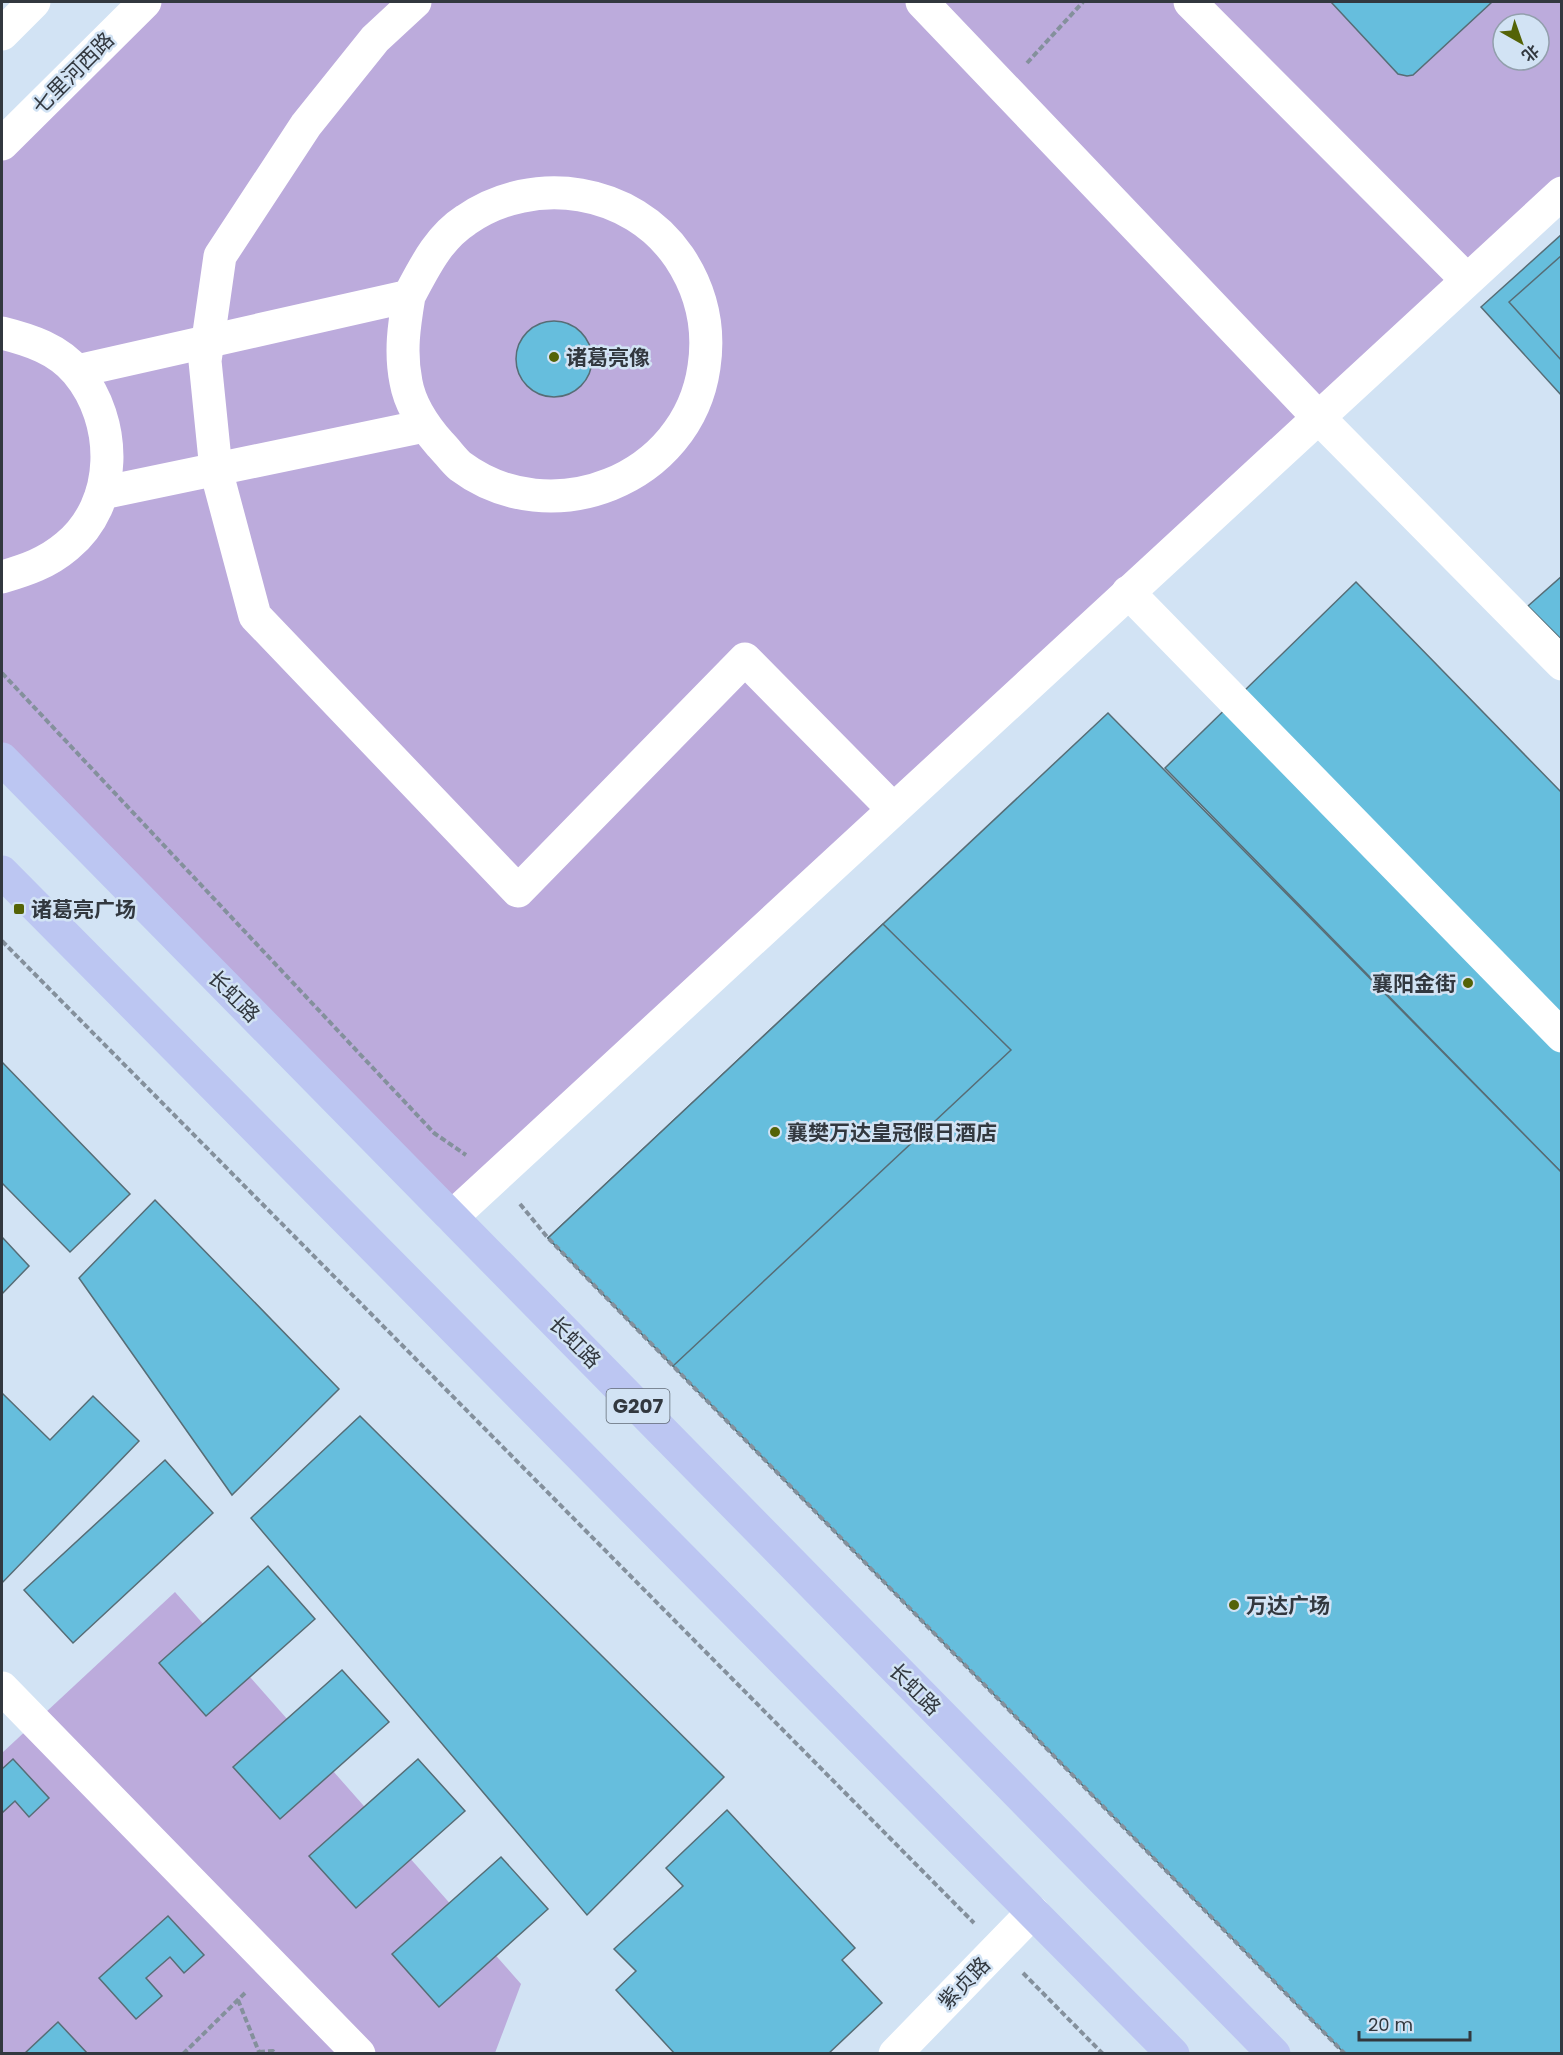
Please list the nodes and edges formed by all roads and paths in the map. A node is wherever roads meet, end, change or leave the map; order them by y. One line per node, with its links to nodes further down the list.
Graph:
1 (34, 2): 7 (street)
2 (145, 2): 9 (street, 七里河西路)
3 (415, 2): 14 (street)
4 (922, 2): 8 (street)
5 (1083, 2): 8 (path)
6 (1190, 2): 11 (street)
7 (2, 34)
8 (1004, 88): 16 (street)
9 (2, 144)
10 (1562, 193): 11 (street)
11 (1467, 279): 16 (street)
12 (409, 296): 14 (street); 17 (street); 17 (street)
13 (2, 333): 15 (street)
14 (208, 341): 15 (street); 18 (street)
15 (77, 371): 19 (street)
16 (1318, 417): 21 (street); 22 (street)
17 (424, 426): 18 (street)
18 (216, 470): 19 (street); 25 (street)
19 (102, 493): 20 (street)
20 (2, 577)
21 (1128, 592): 25 (street); 28 (street)
22 (1562, 664)
23 (2, 673): 29 (path)
24 (2, 759): 30 (highway, 长虹路 / G207)
25 (893, 809): 29 (street)
26 (2, 872): 32 (highway)
27 (2, 941): 33 (path)
28 (1562, 1036)
29 (496, 1176): 30 (street); 44 (path)
30 (452, 1217): 43 (highway, 长虹路 / G207)
31 (2, 1688): 34 (street)
32 (1034, 1912): 33 (street, 紫贞路); 42 (highway)
33 (998, 1948): 40 (street, 紫贞路); 41 (path)
34 (273, 1965): 35 (path); 39 (street)
35 (238, 2000): 36 (path); 37 (path)
36 (259, 2053): 38 (path)
37 (183, 2054)
38 (275, 2054)
39 (359, 2054)
40 (895, 2054)
41 (1103, 2054)
42 (1173, 2054)
43 (1274, 2054)
44 (1345, 2054)

